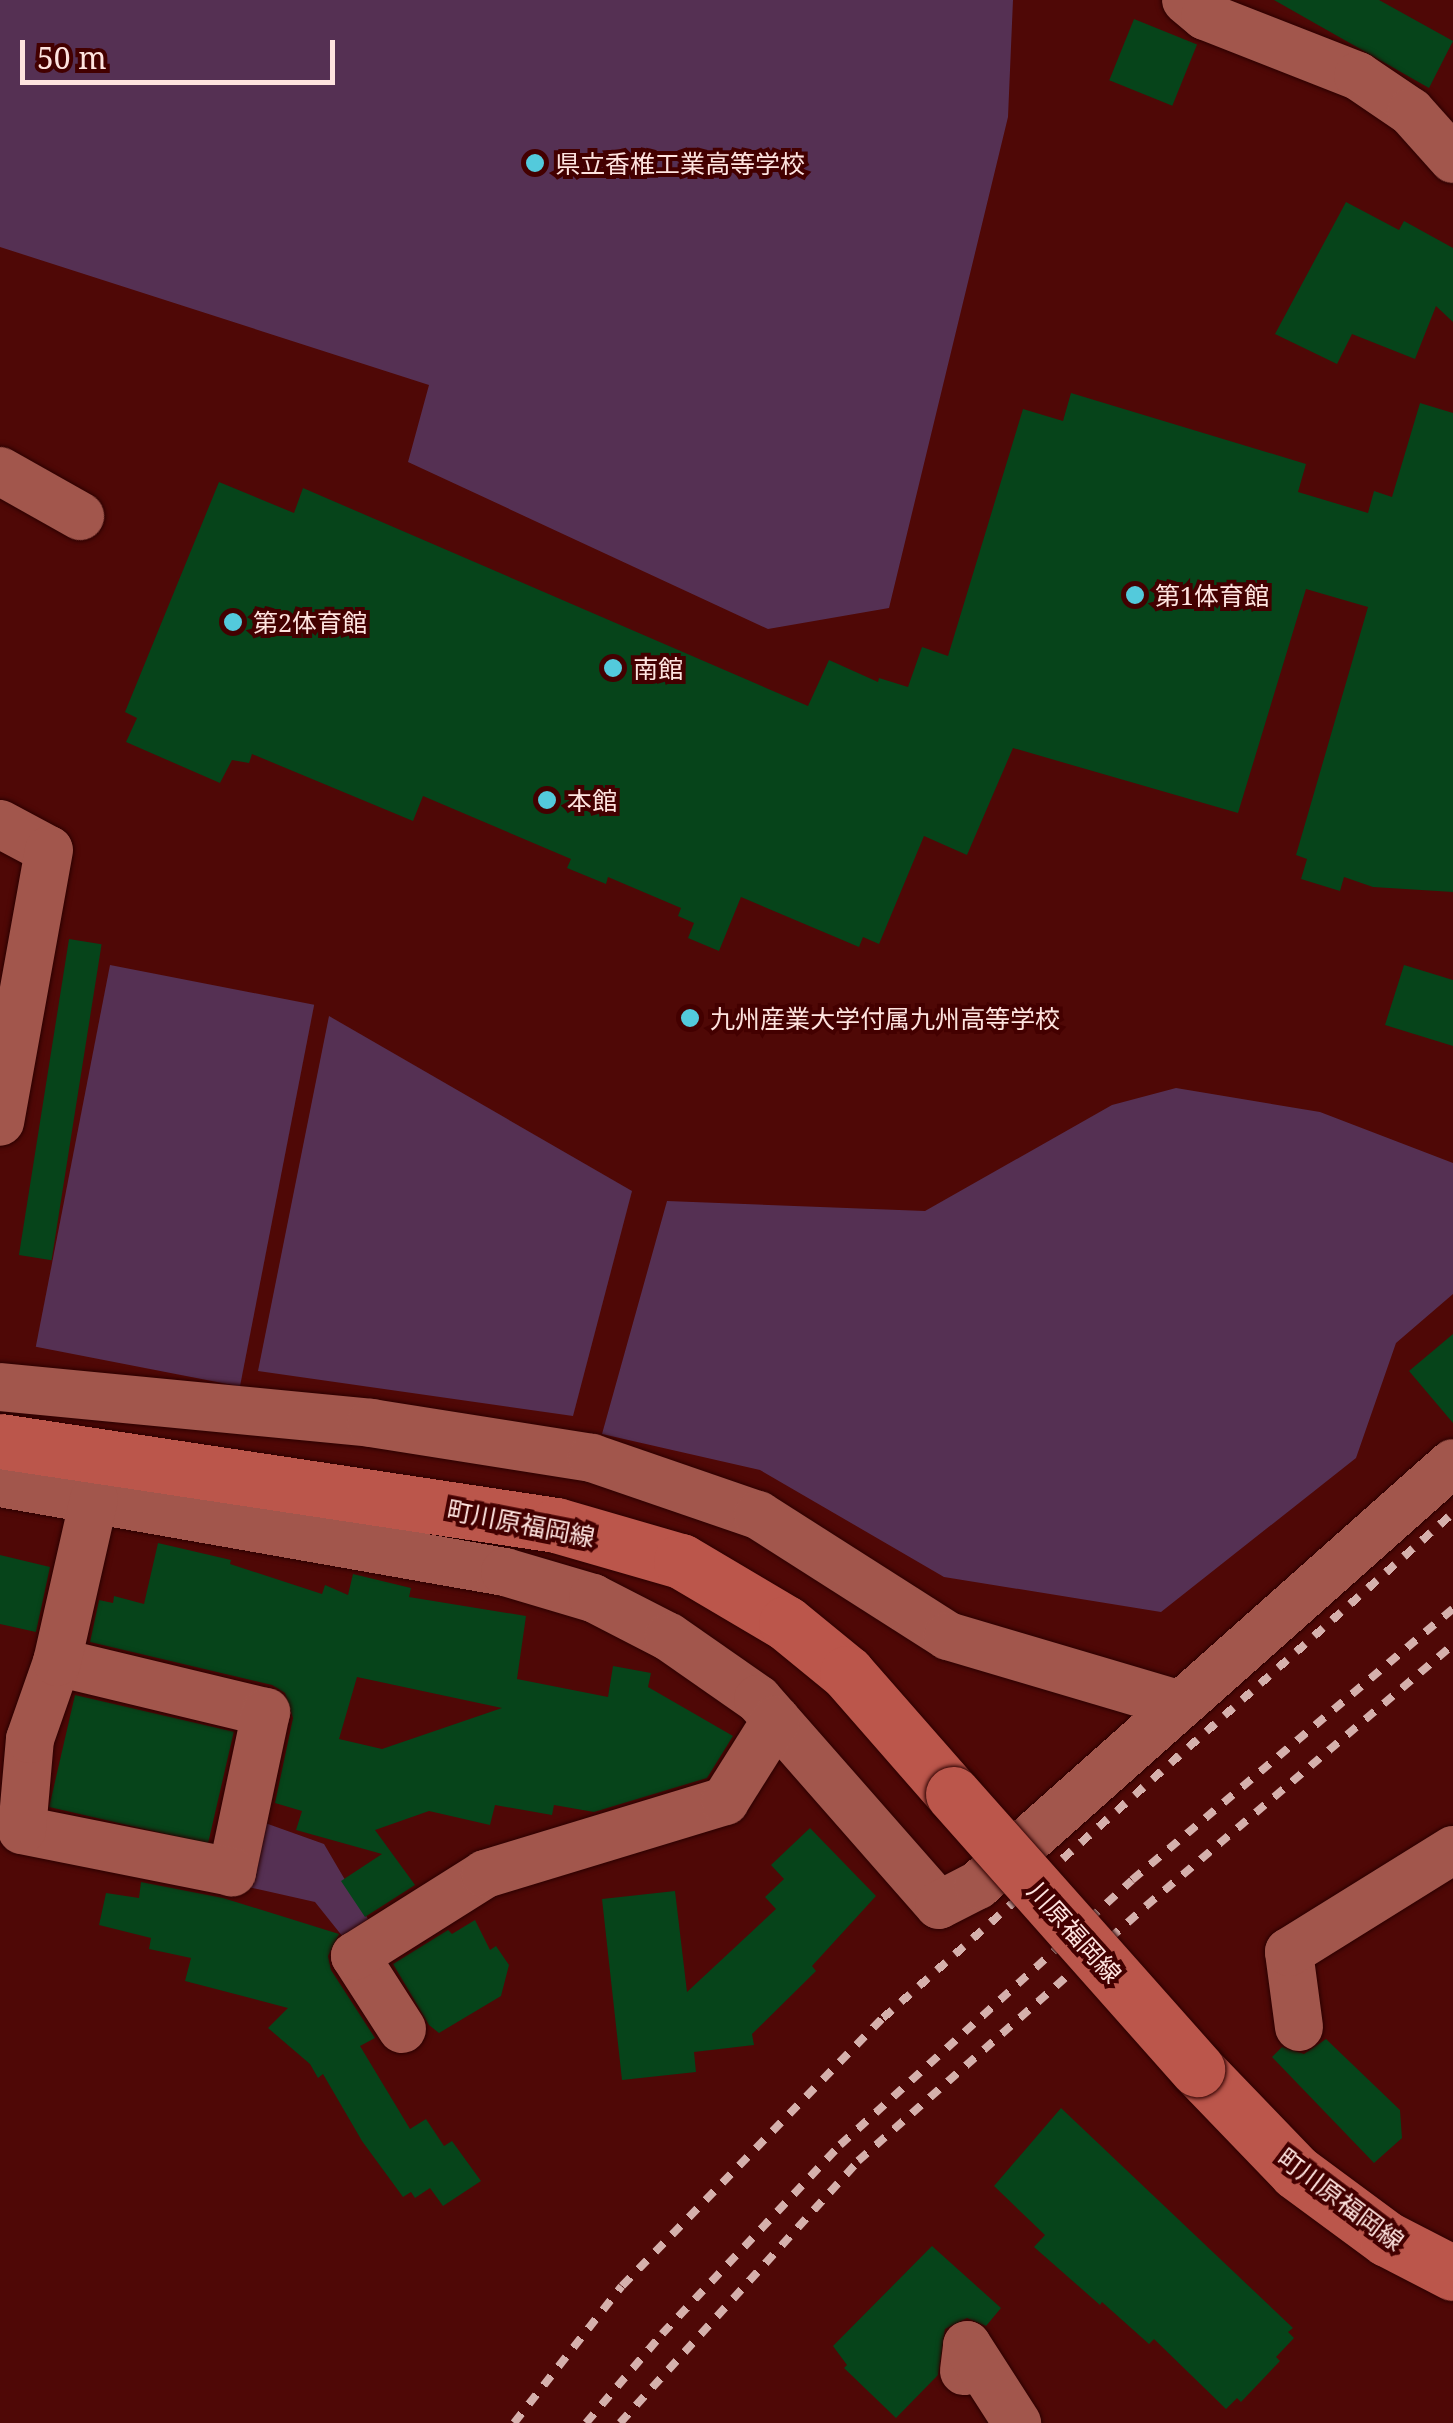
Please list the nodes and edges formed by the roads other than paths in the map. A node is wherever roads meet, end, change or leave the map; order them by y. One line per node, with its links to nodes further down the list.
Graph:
1 (1186, 0): 2 (street)
2 (1453, 159)
3 (0, 471): 4 (street)
4 (80, 516)
5 (0, 824): 6 (street)
6 (0, 1122)
7 (0, 1388): 13 (street)
8 (0, 1441): 15 (main road, 町川原福岡線)
9 (1453, 1463): 13 (street)
10 (0, 1482): 11 (street)
11 (94, 1499): 12 (street); 14 (street)
12 (57, 1662): 12 (street)
13 (1178, 1704): 14 (street)
14 (776, 1720): 18 (street)
15 (953, 1794): 19 (main road, 川原福岡線, bridge)
16 (1453, 1850): 17 (street)
17 (1298, 2027)
18 (402, 2028)
19 (1197, 2069): 20 (main road, 町川原福岡線)
20 (1453, 2274)
21 (964, 2371): 22 (street)
22 (1017, 2423)

